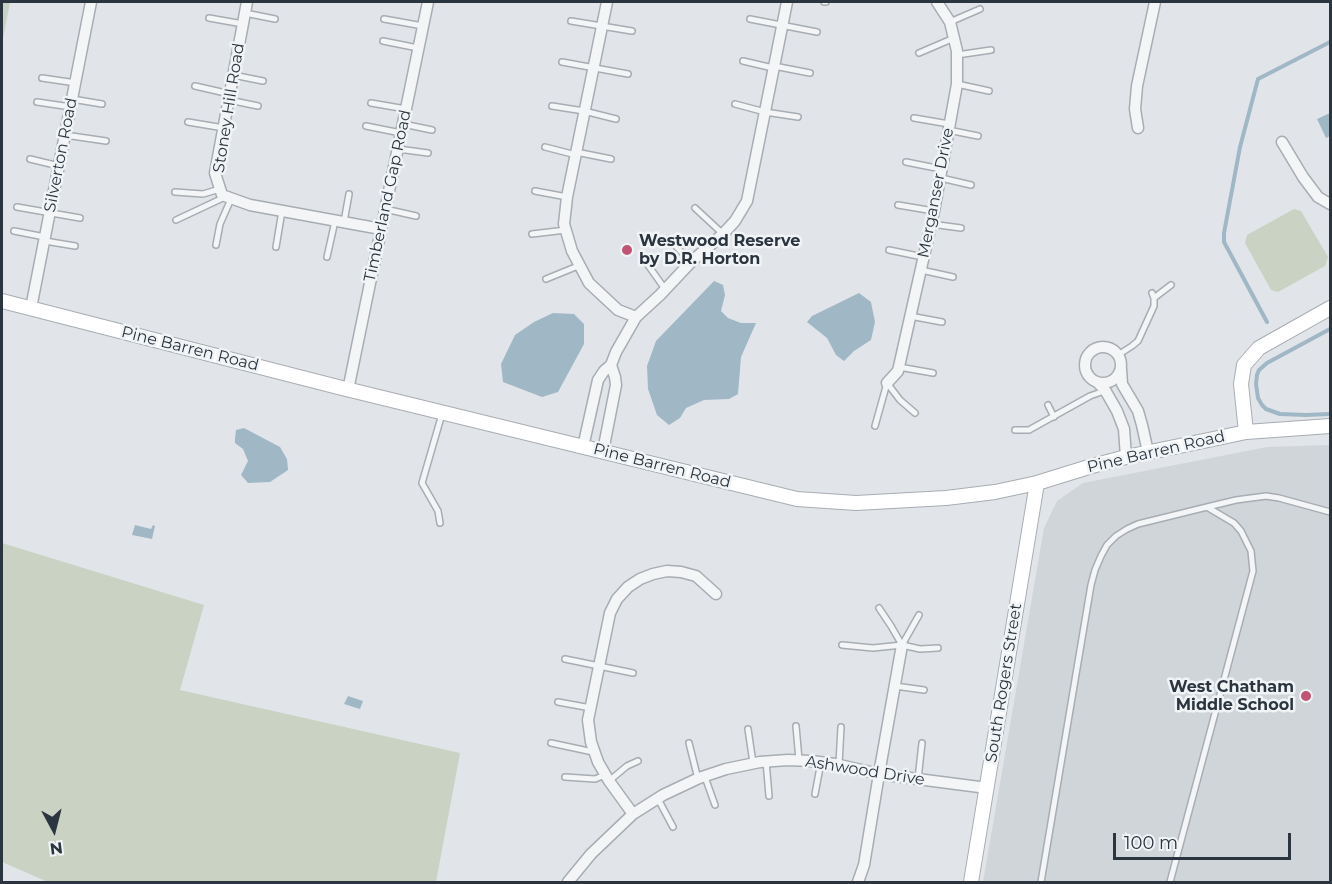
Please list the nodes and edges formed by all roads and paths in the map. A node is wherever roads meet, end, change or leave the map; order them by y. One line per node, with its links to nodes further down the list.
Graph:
1 (90, 2): 36 (street, Silverton Road)
2 (247, 2): 10 (street, Stoney Hill Road)
3 (428, 2): 17 (street, Timberland Gap Road)
4 (606, 2): 16 (street)
5 (787, 2): 18 (street)
6 (937, 2): 15 (street, Merganser Drive)
7 (1155, 2): 58 (street)
8 (980, 9): 15 (lane)
9 (209, 18): 10 (lane)
10 (244, 19): 11 (lane); 33 (street, Stoney Hill Road)
11 (275, 19)
12 (384, 19): 17 (lane)
13 (750, 20): 18 (lane)
14 (571, 21): 16 (lane)
15 (950, 22): 21 (street, Merganser Drive)
16 (601, 25): 19 (lane); 30 (street)
17 (423, 26): 23 (street, Timberland Gap Road)
18 (782, 26): 20 (lane); 29 (street)
19 (632, 31)
20 (817, 32)
21 (954, 38): 25 (lane); 26 (street, Merganser Drive)
22 (383, 41): 23 (lane)
23 (418, 48): 48 (street, Timberland Gap Road)
24 (991, 50): 26 (lane)
25 (920, 53)
26 (957, 55): 37 (street, Merganser Drive)
27 (742, 61): 29 (lane)
28 (562, 62): 30 (lane)
29 (774, 67): 31 (lane); 50 (street)
30 (592, 68): 32 (lane); 49 (street)
31 (810, 73)
32 (628, 74)
33 (233, 75): 35 (lane); 40 (street, Stoney Hill Road)
34 (42, 78): 36 (lane)
35 (263, 81)
36 (75, 83): 42 (street, Silverton Road)
37 (957, 84): 39 (lane); 56 (street, Merganser Drive)
38 (195, 86): 40 (lane)
39 (989, 91)
40 (229, 97): 46 (lane); 57 (street, Stoney Hill Road)
41 (37, 102): 42 (lane)
42 (72, 103): 44 (lane); 61 (street, Silverton Road)
43 (371, 103): 48 (lane)
44 (102, 104)
45 (735, 104): 50 (lane)
46 (258, 106)
47 (552, 106): 49 (lane)
48 (406, 109): 59 (street, Timberland Gap Road)
49 (584, 111): 53 (lane); 68 (street)
50 (765, 112): 51 (lane); 98 (street)
51 (798, 117)
52 (914, 118): 56 (lane)
53 (616, 119)
54 (188, 122): 57 (lane)
55 (366, 126): 59 (lane)
56 (949, 127): 62 (lane); 73 (street, Merganser Drive)
57 (224, 128): 78 (street, Stoney Hill Road)
58 (1138, 128)
59 (402, 129): 60 (lane); 66 (street, Timberland Gap Road)
60 (432, 130)
61 (65, 135): 63 (lane); 72 (street, Silverton Road)
62 (978, 136)
63 (106, 141)
64 (1282, 142): 80 (street)
65 (545, 147): 68 (lane)
66 (398, 149): 67 (lane); 84 (street, Timberland Gap Road)
67 (428, 153)
68 (576, 153): 70 (lane); 79 (street)
69 (30, 159): 72 (lane)
70 (611, 159)
71 (906, 162): 73 (lane)
72 (59, 166): 87 (street, Silverton Road)
73 (940, 173): 74 (lane); 85 (street, Merganser Drive)
74 (971, 185)
75 (535, 191): 79 (lane)
76 (175, 192): 78 (lane)
77 (349, 194): 91 (lane)
78 (226, 195): 86 (street, Stoney Hill Road); 90 (lane); 101 (lane)
79 (566, 203): 95 (street)
80 (1330, 204)
81 (898, 205): 85 (lane)
82 (17, 207): 87 (lane)
83 (695, 208): 98 (lane)
84 (385, 209): 88 (lane); 94 (street, Timberland Gap Road)
85 (934, 211): 92 (street, Merganser Drive)
86 (282, 212): 91 (street, Stoney Hill Road); 103 (lane)
87 (50, 213): 89 (lane); 100 (street, Silverton Road)
88 (416, 216)
89 (80, 218)
90 (176, 220)
91 (340, 222): 94 (street, Stoney Hill Road); 105 (lane)
92 (931, 224): 93 (lane); 106 (street, Merganser Drive)
93 (961, 228)
94 (381, 229): 128 (street, Timberland Gap Road)
95 (566, 230): 97 (lane); 109 (street)
96 (14, 231): 100 (lane)
97 (532, 234)
98 (723, 234): 108 (street)
99 (669, 238): 108 (lane)
100 (45, 239): 102 (lane); 116 (street, Silverton Road)
101 (216, 245)
102 (75, 246)
103 (276, 247)
104 (889, 250): 106 (lane)
105 (327, 257)
106 (923, 257): 110 (street, Merganser Drive)
107 (643, 258): 114 (lane)
108 (691, 262): 114 (street)
109 (578, 266): 112 (lane); 119 (street)
110 (921, 270): 111 (lane); 118 (street, Merganser Drive)
111 (953, 277)
112 (546, 279)
113 (1172, 285): 121 (lane)
114 (665, 289): 119 (street)
115 (2, 301): 116 (main road, Pine Barren Road)
116 (32, 308): 128 (main road, Pine Barren Road)
117 (1330, 309): 130 (main road)
118 (910, 316): 120 (lane); 123 (street, Merganser Drive)
119 (636, 317): 122 (street)
120 (942, 322)
121 (1118, 355): 124 (street); 127 (street)
122 (611, 365): 139 (street); 140 (street)
123 (899, 367): 125 (lane); 126 (street, Merganser Drive)
124 (1121, 369): 127 (street); 141 (street)
125 (933, 373)
126 (887, 383): 132 (lane); 134 (lane)
127 (1102, 387): 133 (lane); 142 (street)
128 (348, 390): 131 (main road, Pine Barren Road)
129 (1048, 405): 133 (lane)
130 (1243, 408): 137 (main road); 138 (main road)
131 (442, 412): 139 (main road, Pine Barren Road); 146 (lane)
132 (915, 414)
133 (1054, 417): 136 (lane)
134 (876, 426)
135 (1330, 426): 137 (main road, Pine Barren Road)
136 (1015, 430)
137 (1246, 432): 138 (main road, Pine Barren Road)
138 (1218, 438): 141 (main road, Pine Barren Road)
139 (584, 447): 140 (main road, Pine Barren Road)
140 (603, 451): 143 (main road, Pine Barren Road)
141 (1148, 452): 142 (main road, Pine Barren Road)
142 (1126, 458): 143 (main road, Pine Barren Road)
143 (1037, 483): 178 (main road, South Rogers Street)
144 (1207, 507): 145 (lane); 188 (lane); 189 (lane)
145 (1330, 512)
146 (440, 524)
147 (717, 594): 154 (street)
148 (879, 608): 151 (lane)
149 (919, 615): 151 (lane)
150 (842, 645): 151 (lane)
151 (902, 645): 152 (lane); 156 (street)
152 (938, 648)
153 (565, 659): 154 (lane)
154 (599, 667): 155 (lane); 159 (street)
155 (633, 673)
156 (895, 686): 157 (lane); 173 (street)
157 (924, 690)
158 (558, 702): 159 (lane)
159 (591, 708): 166 (street)
160 (796, 726): 169 (lane)
161 (841, 727): 172 (lane)
162 (748, 729): 171 (lane)
163 (551, 743): 166 (lane)
164 (922, 743): 177 (lane)
165 (689, 744): 176 (lane)
166 (595, 752): 175 (street)
167 (638, 761): 175 (lane)
168 (766, 761): 169 (street, Ashwood Drive); 171 (street, Ashwood Drive); 180 (lane)
169 (798, 761): 170 (street, Ashwood Drive)
170 (821, 762): 172 (street, Ashwood Drive); 179 (lane)
171 (753, 763): 176 (street, Ashwood Drive)
172 (838, 765): 173 (street, Ashwood Drive)
173 (879, 774): 177 (street, Ashwood Drive); 186 (street)
174 (565, 777): 175 (lane)
175 (607, 778): 183 (street)
176 (701, 778): 181 (street, Ashwood Drive); 182 (lane)
177 (918, 779): 178 (street, Ashwood Drive)
178 (987, 788): 187 (main road, South Rogers Street)
179 (815, 794)
180 (769, 796)
181 (658, 799): 183 (street, Ashwood Drive); 184 (lane)
182 (715, 805)
183 (633, 814): 185 (street, Ashwood Drive)
184 (673, 827)
185 (568, 882)
186 (858, 882)
187 (971, 882)
188 (1041, 882)
189 (1170, 882)

